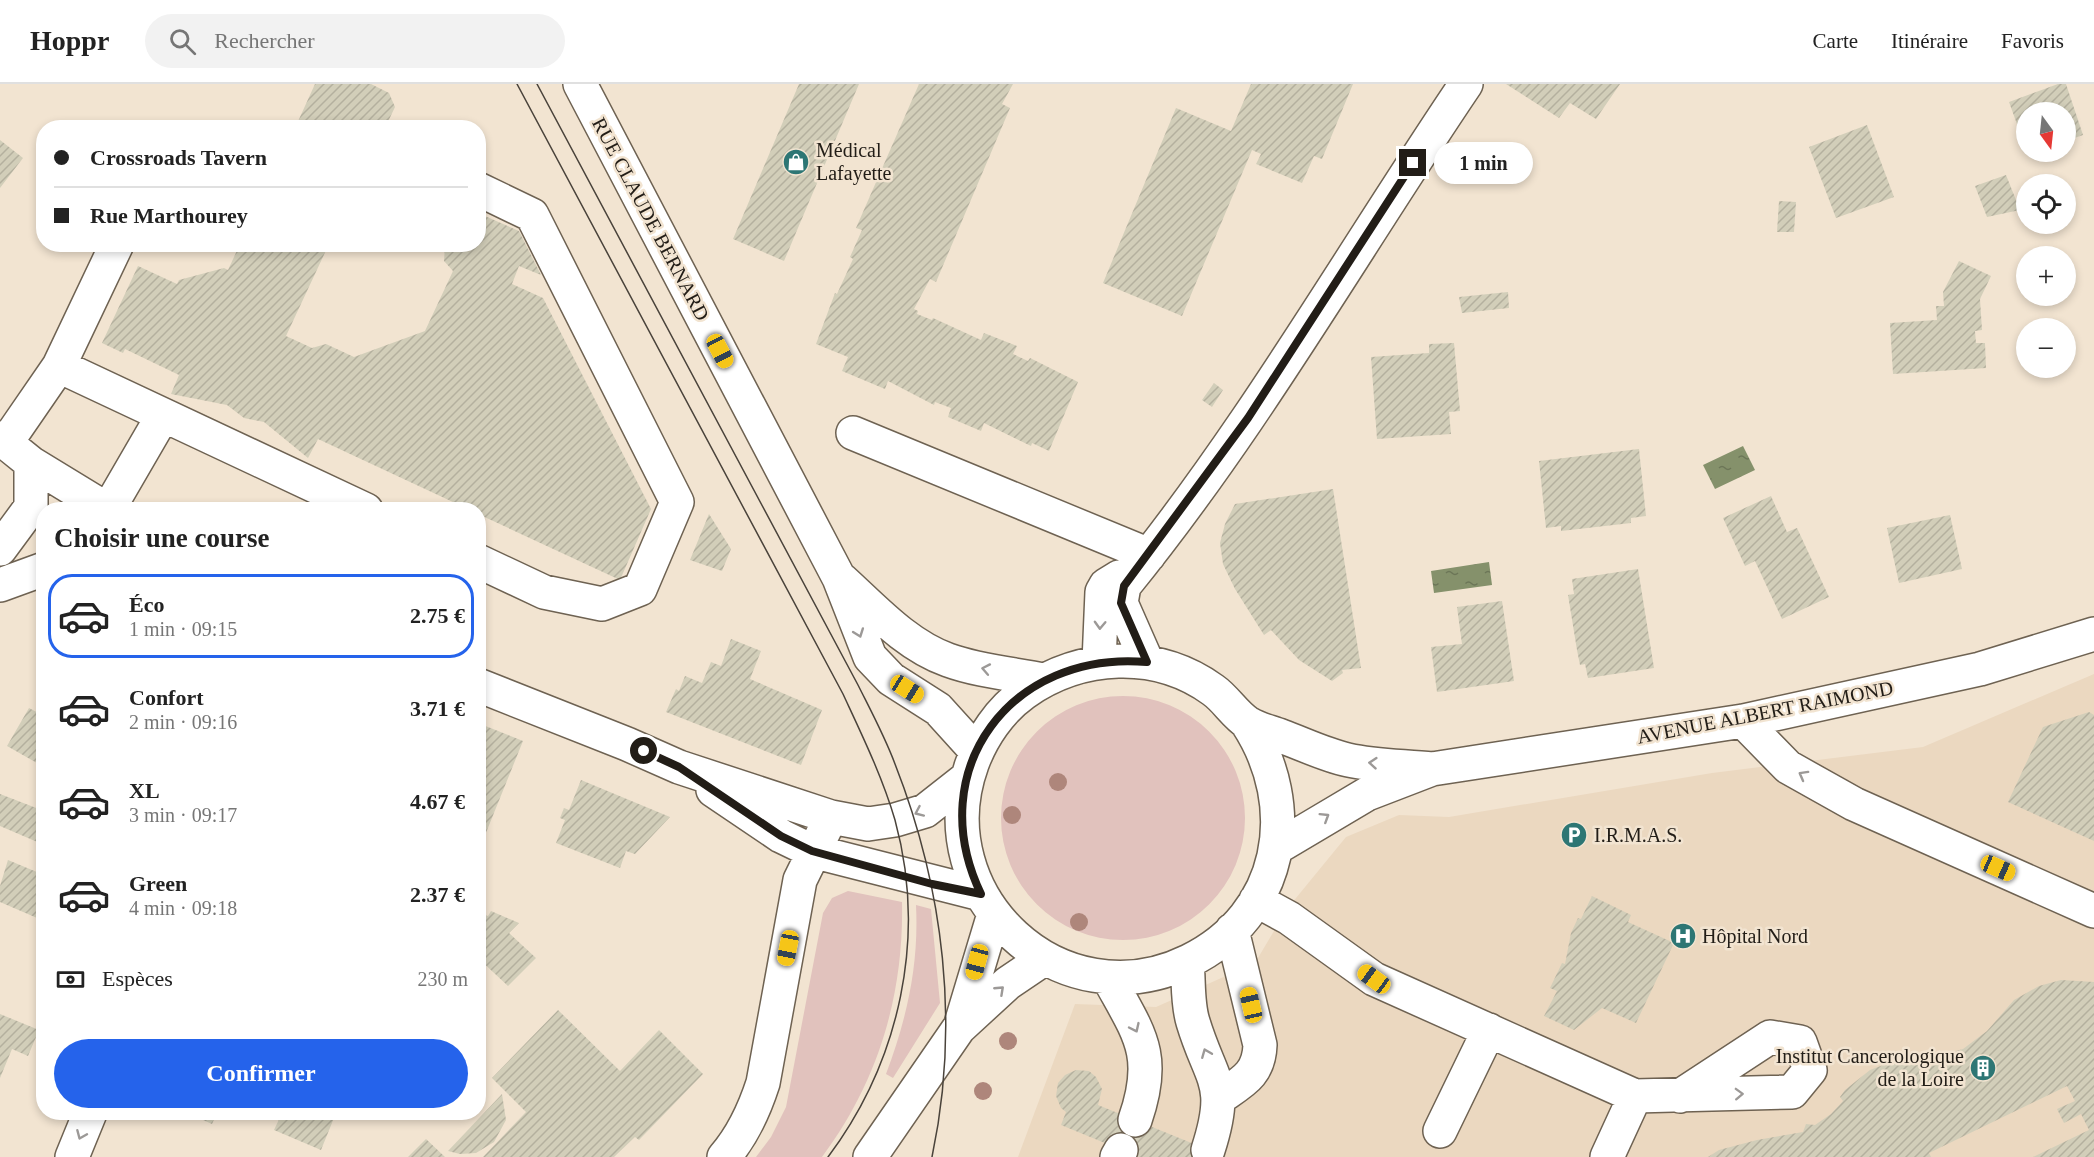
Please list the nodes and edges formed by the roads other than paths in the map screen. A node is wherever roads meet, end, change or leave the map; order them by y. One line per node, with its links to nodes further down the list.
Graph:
1 (580, 84): 17 (street, RUE CLAUDE BERNARD)
2 (1466, 84): 14 (street)
3 (486, 193): 15 (street)
4 (113, 252): 5 (street)
5 (59, 366): 6 (street); 8 (street)
6 (162, 417): 11 (street); 12 (street)
7 (853, 433): 14 (street)
8 (3, 441): 9 (street)
9 (31, 464): 10 (street); 13 (street)
10 (95, 502)
11 (113, 502)
12 (348, 502)
13 (0, 549)
14 (1144, 561): 20 (street, one-way to 20); 21 (street)
15 (486, 565)
16 (36, 572): 18 (street)
17 (839, 578): 22 (street, RUE CLAUDE BERNARD, one-way to 17); 26 (street, RUE CLAUDE BERNARD, one-way to 26)
18 (0, 585)
19 (2094, 634): 24 (street, AVENUE ALBERT RAIMOND)
20 (1099, 662): 21 (street); 22 (street)
21 (1147, 662): 25 (street)
22 (1044, 680): 26 (street)
23 (486, 689): 27 (street)
24 (1743, 721): 28 (street, AVENUE ALBERT RAIMOND); 34 (street, one-way to 24)
25 (1247, 723): 28 (street, AVENUE ALBERT RAIMOND, one-way to 25); 30 (street)
26 (972, 765): 29 (street, one-way to 29); 33 (street)
27 (679, 767): 29 (street); 31 (street)
28 (1432, 769): 30 (street, AVENUE ALBERT RAIMOND, one-way to 28)
29 (831, 817): 31 (street)
30 (1276, 848): 32 (street)
31 (812, 851): 33 (street); 49 (street)
32 (1256, 900): 35 (street); 40 (street)
33 (987, 904): 36 (street); 39 (street)
34 (2094, 911)
35 (1232, 930): 37 (street); 43 (street)
36 (1044, 958): 38 (street); 39 (street, one-way to 36)
37 (1188, 962): 38 (street); 43 (street, one-way to 37)
38 (1108, 976): 45 (street, one-way to 45)
39 (959, 1028): 50 (street)
40 (1489, 1030): 41 (street); 46 (street)
41 (1635, 1096): 42 (street); 51 (street)
42 (1680, 1096)
43 (1219, 1098): 47 (street)
44 (87, 1120): 48 (street, one-way to 48)
45 (1135, 1120)
46 (1440, 1131)
47 (1208, 1150)
48 (72, 1157)
49 (724, 1157)
50 (870, 1157)
51 (1607, 1157)

